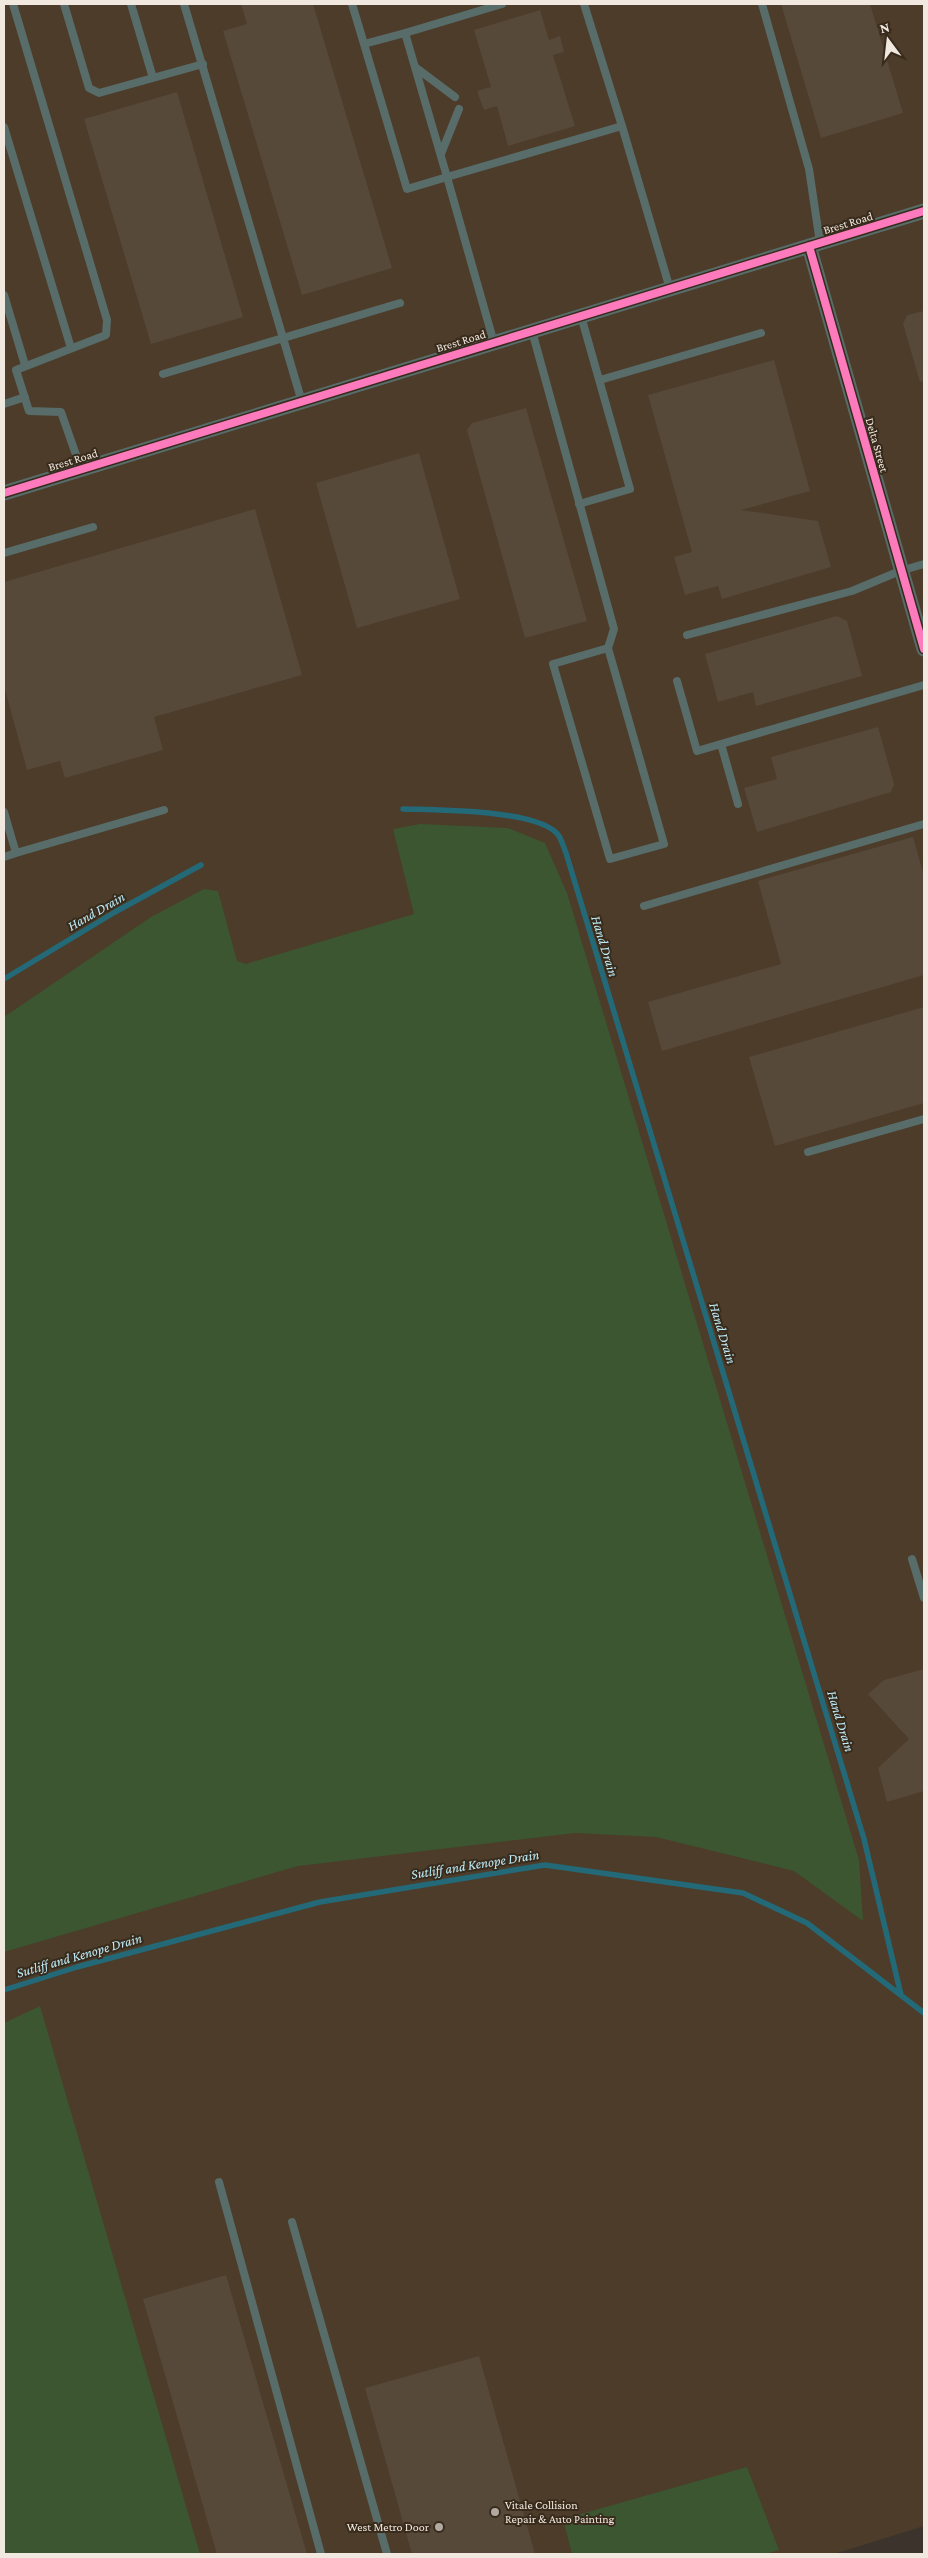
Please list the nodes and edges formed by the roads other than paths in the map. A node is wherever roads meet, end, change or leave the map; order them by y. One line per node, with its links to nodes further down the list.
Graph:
1 (13, 4): 30 (lane)
2 (64, 4): 13 (lane)
3 (132, 4): 13 (lane)
4 (184, 4): 11 (lane)
5 (352, 4): 10 (lane)
6 (502, 4): 9 (lane)
7 (584, 4): 16 (lane)
8 (762, 4): 21 (lane)
9 (405, 33): 10 (lane); 12 (lane)
10 (364, 44): 19 (lane)
11 (202, 64): 13 (lane); 28 (lane)
12 (415, 67): 14 (lane); 18 (lane)
13 (154, 78)
14 (456, 98)
15 (459, 110): 18 (lane)
16 (622, 126): 19 (lane); 22 (lane)
17 (4, 127): 30 (lane)
18 (441, 154): 19 (lane)
19 (447, 177): 29 (lane)
20 (924, 211): 21 (street, Brest Road)
21 (815, 245): 22 (street, Brest Road); 43 (street, Delta Street)
22 (670, 289): 25 (street, Brest Road)
23 (4, 295): 31 (lane)
24 (400, 303): 28 (lane)
25 (581, 316): 26 (street, Brest Road); 33 (lane)
26 (532, 331): 29 (street, Brest Road); 39 (lane)
27 (761, 333): 33 (lane)
28 (283, 338): 32 (lane); 35 (lane)
29 (494, 343): 35 (street, Brest Road)
30 (71, 348): 31 (lane)
31 (25, 365): 34 (lane)
32 (163, 374)
33 (600, 380): 39 (lane)
34 (25, 397): 36 (lane); 37 (lane)
35 (302, 402): 37 (street, Brest Road)
36 (4, 404)
37 (81, 469): 38 (street, Brest Road)
38 (4, 493)
39 (579, 504): 45 (lane)
40 (93, 528): 41 (lane)
41 (4, 553)
42 (924, 564): 43 (lane)
43 (900, 571): 44 (lane); 46 (street, Delta Street)
44 (687, 635)
45 (608, 648): 45 (lane)
46 (924, 649)
47 (676, 681): 49 (lane)
48 (924, 684): 49 (lane)
49 (721, 744): 50 (lane)
50 (738, 804)
51 (164, 810): 54 (lane)
52 (4, 812): 54 (lane)
53 (924, 824): 56 (lane)
54 (16, 853): 55 (lane)
55 (4, 857)
56 (644, 906)
57 (924, 1119): 58 (lane)
58 (808, 1152)
59 (912, 1559): 60 (lane)
60 (924, 1598)
61 (218, 2182): 63 (lane)
62 (292, 2222): 64 (lane)
63 (321, 2554)
64 (387, 2554)

